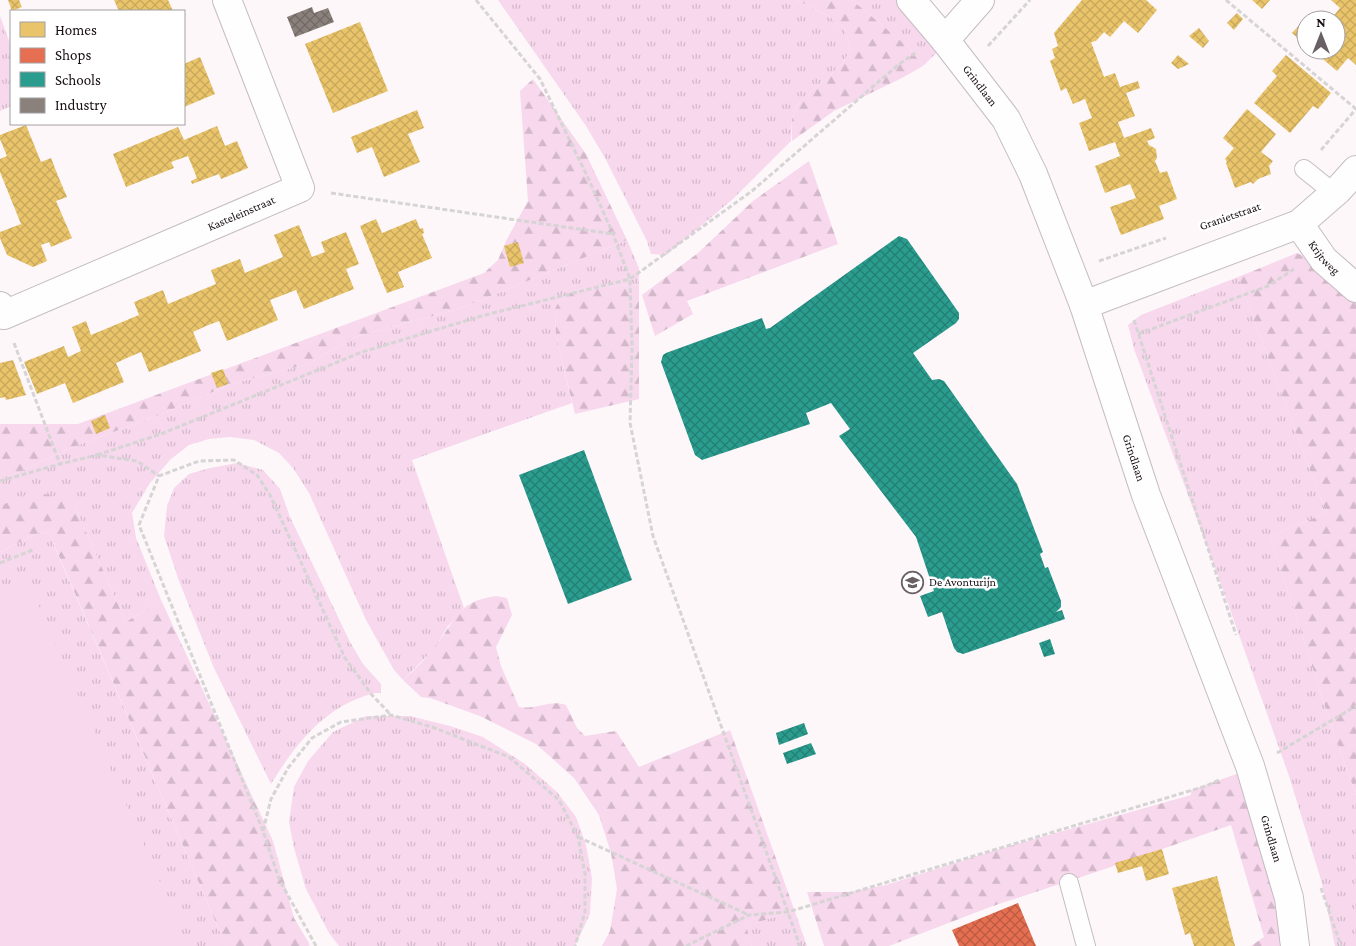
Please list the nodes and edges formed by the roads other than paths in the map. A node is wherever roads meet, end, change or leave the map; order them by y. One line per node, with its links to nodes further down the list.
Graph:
1 (227, 0): 11 (street, Kasteleinstraat)
2 (911, 0): 4 (street, Grindlaan)
3 (980, 0): 4 (street)
4 (940, 34): 10 (street, Grindlaan)
5 (1304, 169): 7 (lane)
6 (1356, 170): 7 (street)
7 (1334, 193): 8 (street)
8 (1299, 224): 9 (street, Krijtweg); 10 (street)
9 (1356, 288)
10 (1084, 305): 14 (street, Grindlaan)
11 (1, 312)
12 (1069, 883): 13 (lane)
13 (1086, 946)
14 (1295, 946)

